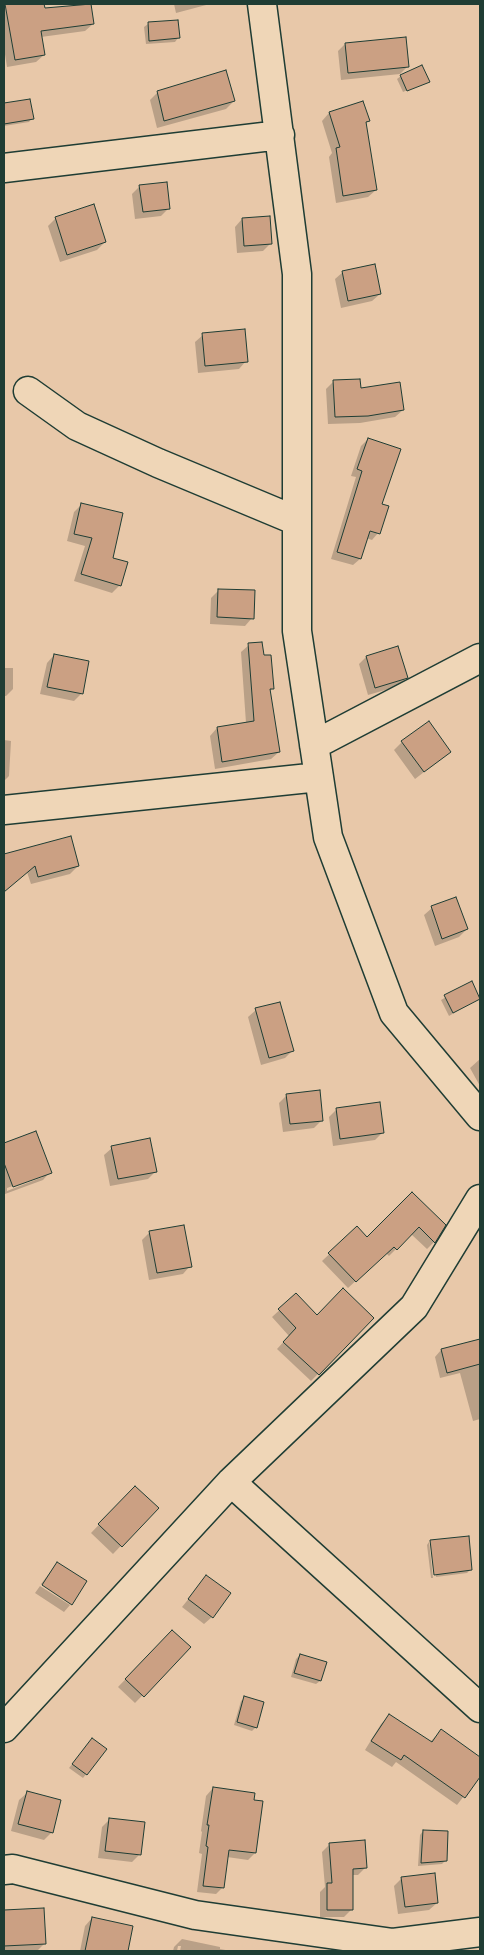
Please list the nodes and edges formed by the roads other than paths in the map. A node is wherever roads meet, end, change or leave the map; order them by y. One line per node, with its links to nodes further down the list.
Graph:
1 (262, 4): 2 (street)
2 (280, 135): 3 (street); 5 (street)
3 (4, 168)
4 (28, 391): 5 (street)
5 (297, 521): 7 (street)
6 (480, 658): 7 (street)
7 (314, 745): 8 (street)
8 (319, 776): 9 (street); 10 (street)
9 (4, 810)
10 (480, 1116)
11 (480, 1199): 12 (street)
12 (231, 1482): 13 (street); 14 (street)
13 (480, 1708)
14 (4, 1728)
15 (4, 1870): 16 (street)
16 (480, 1932)

